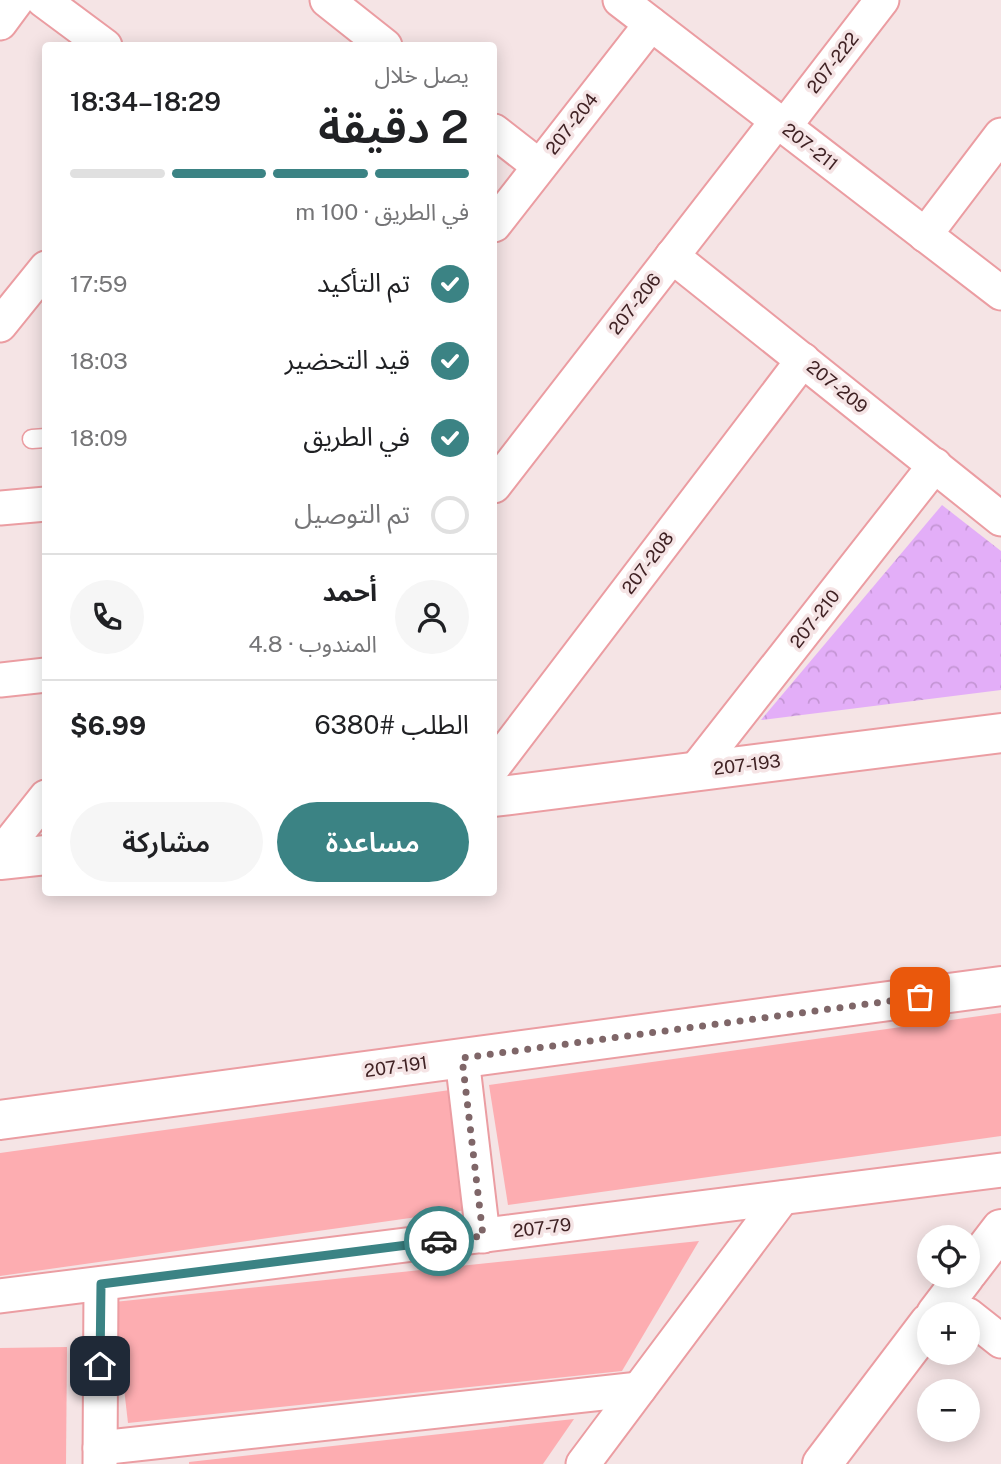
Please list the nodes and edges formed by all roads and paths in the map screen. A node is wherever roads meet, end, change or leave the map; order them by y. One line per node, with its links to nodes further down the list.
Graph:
1 (17, 0): 6 (street)
2 (43, 0): 8 (street)
3 (327, 0): 9 (street)
4 (620, 0): 7 (street, 207-211)
5 (882, 0): 10 (street, 207-222)
6 (0, 23)
7 (651, 23): 10 (street, 207-211); 13 (street, 207-204)
8 (100, 42)
9 (380, 42)
10 (780, 124): 15 (street, 207-211); 16 (street, 207-206)
11 (497, 133): 13 (street)
12 (1001, 135): 15 (street)
13 (539, 166): 14 (street, 207-204)
14 (497, 221)
15 (925, 235): 18 (street, 207-211)
16 (672, 256): 20 (street, 207-209); 22 (street, 207-206)
17 (42, 273): 19 (street)
18 (1001, 293)
19 (0, 325)
20 (803, 360): 21 (street, 207-209); 29 (street, 207-208)
21 (935, 465): 25 (street, 207-209); 30 (street, 207-210)
22 (497, 482)
23 (42, 504): 24 (street)
24 (0, 508)
25 (1001, 519)
26 (42, 676): 27 (street)
27 (0, 681)
28 (1001, 733): 30 (street, 207-193)
29 (497, 762)
30 (694, 772): 31 (street, 207-193)
31 (497, 797)
32 (42, 802): 34 (street)
33 (42, 855): 34 (street)
34 (0, 858)
35 (1001, 986): 36 (street, 207-191)
36 (462, 1058): 37 (street, 207-191); 41 (street)
37 (0, 1120)
38 (1001, 1170): 39 (street, 207-79)
39 (782, 1198): 41 (street, 207-79); 48 (street)
40 (1001, 1229): 44 (street)
41 (483, 1236): 42 (street, 207-79)
42 (101, 1284): 43 (street, 207-79); 49 (street)
43 (0, 1296)
44 (954, 1302)
45 (980, 1324): 46 (street)
46 (1001, 1341)
47 (917, 1347): 51 (street)
48 (639, 1389): 49 (street); 50 (street)
49 (100, 1456)
50 (583, 1464)
51 (822, 1464)

